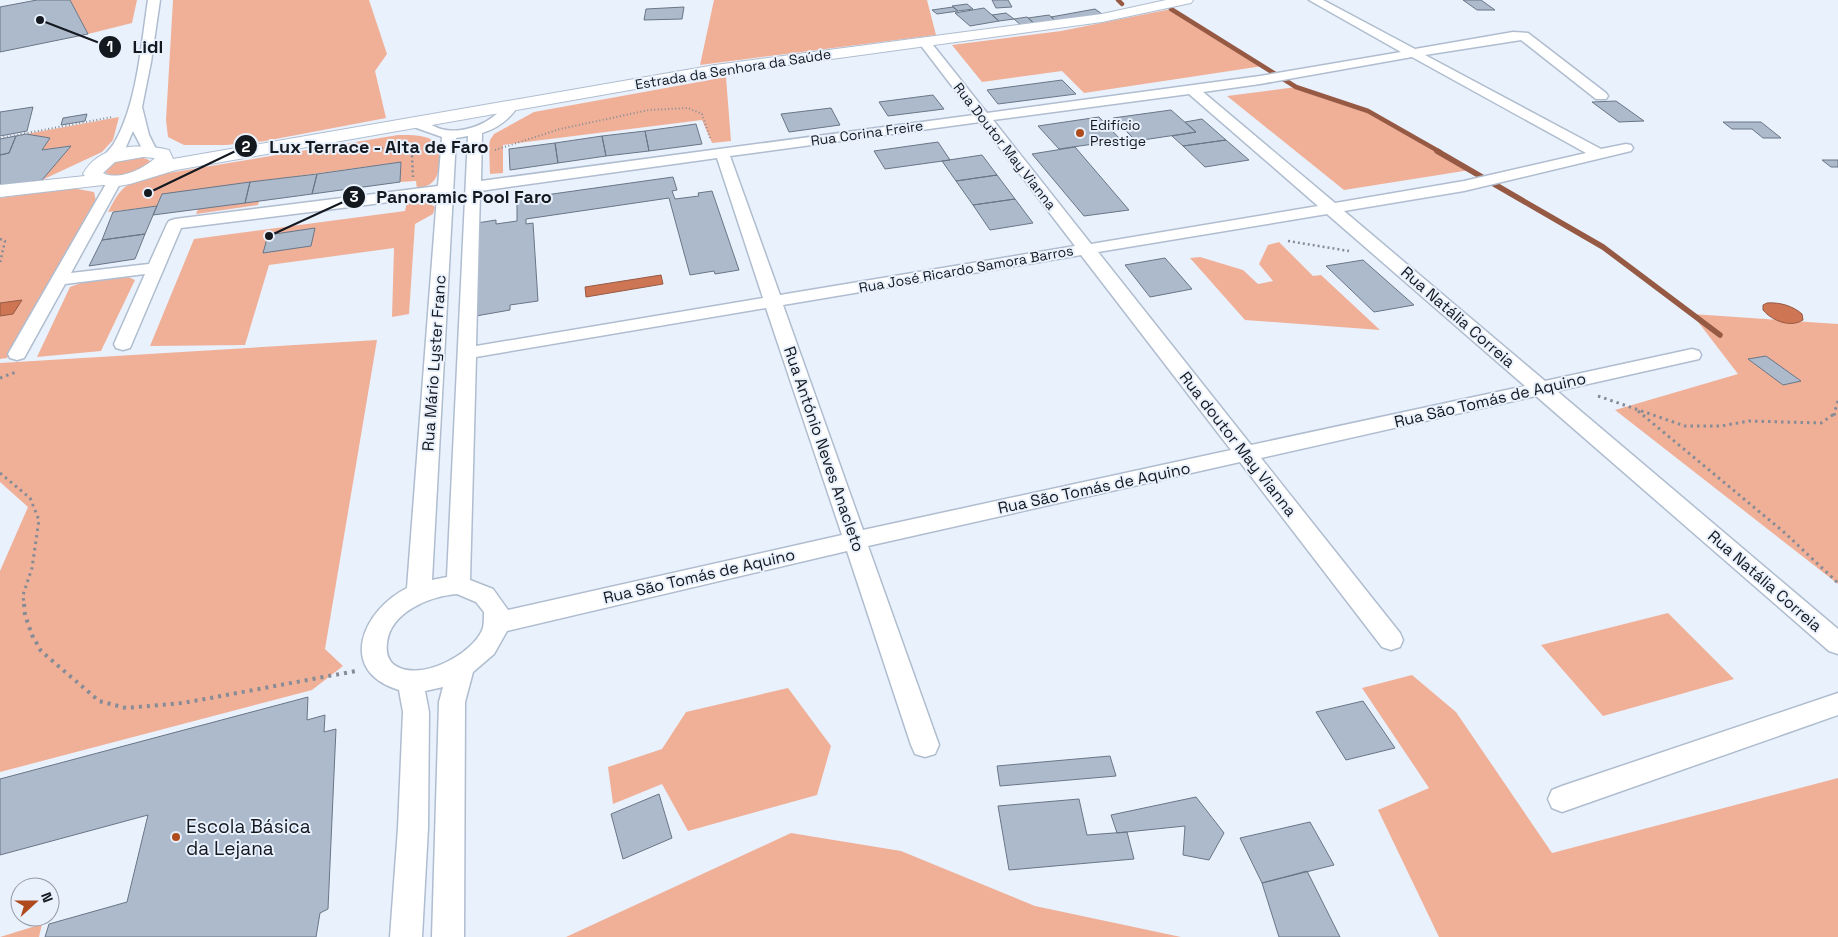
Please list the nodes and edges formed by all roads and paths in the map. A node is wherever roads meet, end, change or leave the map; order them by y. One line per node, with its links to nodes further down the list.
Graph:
1 (154, 0): 9 (street)
2 (1186, 0): 4 (street, Estrada da Senhora da Saúde)
3 (1315, 0): 5 (street)
4 (925, 43): 8 (street, Estrada da Senhora da Saúde); 10 (street, Rua Doutor May Vianna)
5 (1414, 54): 6 (street, Rua Corina Freire); 7 (street, Rua Corina Freire); 21 (street)
6 (1192, 89): 10 (street, Rua Corina Freire); 28 (street, Rua Natália Correia)
7 (1601, 96)
8 (511, 106): 11 (street, Estrada da Senhora da Saúde); 12 (street)
9 (134, 109): 14 (path); 19 (street); 22 (street)
10 (983, 117): 17 (street, Rua Corina Freire); 31 (street, Rua Doutor May Vianna)
11 (416, 123): 13 (street); 15 (street, Estrada da Senhora da Saúde)
12 (475, 130): 13 (street); 24 (street, Rua Mário Lyster Franc)
13 (449, 134): 25 (street, Rua Mário Lyster Franc)
14 (0, 138)
15 (282, 146): 19 (street); 23 (street)
16 (380, 148): 27 (path)
17 (717, 148): 20 (path); 24 (street, Rua Corina Freire); 36 (street, Rua António Neves Anacleto)
18 (1626, 148): 21 (street, Rua José Ricardo Samora Barros)
19 (153, 152): 22 (street); 23 (street)
20 (490, 153)
21 (1599, 154): 28 (street, Rua José Ricardo Samora Barros)
22 (106, 170): 23 (street); 26 (street); 35 (street)
23 (145, 174)
24 (473, 187): 38 (street, Rua Mário Lyster Franc)
25 (445, 190): 27 (street); 51 (street, Rua Mário Lyster Franc)
26 (0, 191)
27 (412, 194): 34 (street)
28 (1331, 208): 31 (street, Rua José Ricardo Samora Barros); 42 (street, Rua Natália Correia)
29 (0, 239): 33 (path)
30 (1288, 241): 32 (path)
31 (1085, 249): 36 (street, Rua José Ricardo Samora Barros); 46 (street, Rua doutor May Vianna)
32 (1352, 251)
33 (0, 263)
34 (156, 268): 35 (street); 37 (street)
35 (59, 280): 39 (street)
36 (773, 301): 38 (street, Rua José Ricardo Samora Barros); 48 (street, Rua António Neves Anacleto)
37 (123, 344)
38 (467, 352): 50 (street, Rua Mário Lyster Franc)
39 (17, 354)
40 (1692, 355): 41 (street, Rua São Tomás de Aquino)
41 (1568, 383): 42 (street, Rua São Tomás de Aquino); 44 (path)
42 (1541, 388): 46 (street, Rua São Tomás de Aquino); 54 (street, Rua Natália Correia)
43 (1838, 401): 45 (path)
44 (1636, 409): 45 (path); 49 (path)
45 (1836, 415)
46 (1246, 454): 48 (street, Rua São Tomás de Aquino); 53 (street, Rua doutor May Vianna)
47 (0, 473): 55 (path)
48 (856, 540): 52 (street, Rua São Tomás de Aquino); 59 (street, Rua António Neves Anacleto)
49 (1838, 583)
50 (458, 585): 51 (street); 52 (street)
51 (419, 593): 55 (street)
52 (497, 623): 56 (street)
53 (1391, 640)
54 (1838, 644)
55 (379, 667): 57 (street)
56 (461, 668): 57 (street); 62 (street)
57 (410, 681): 61 (street)
58 (1838, 704): 60 (street)
59 (925, 745)
60 (1562, 799)
61 (406, 937)
62 (448, 937)

